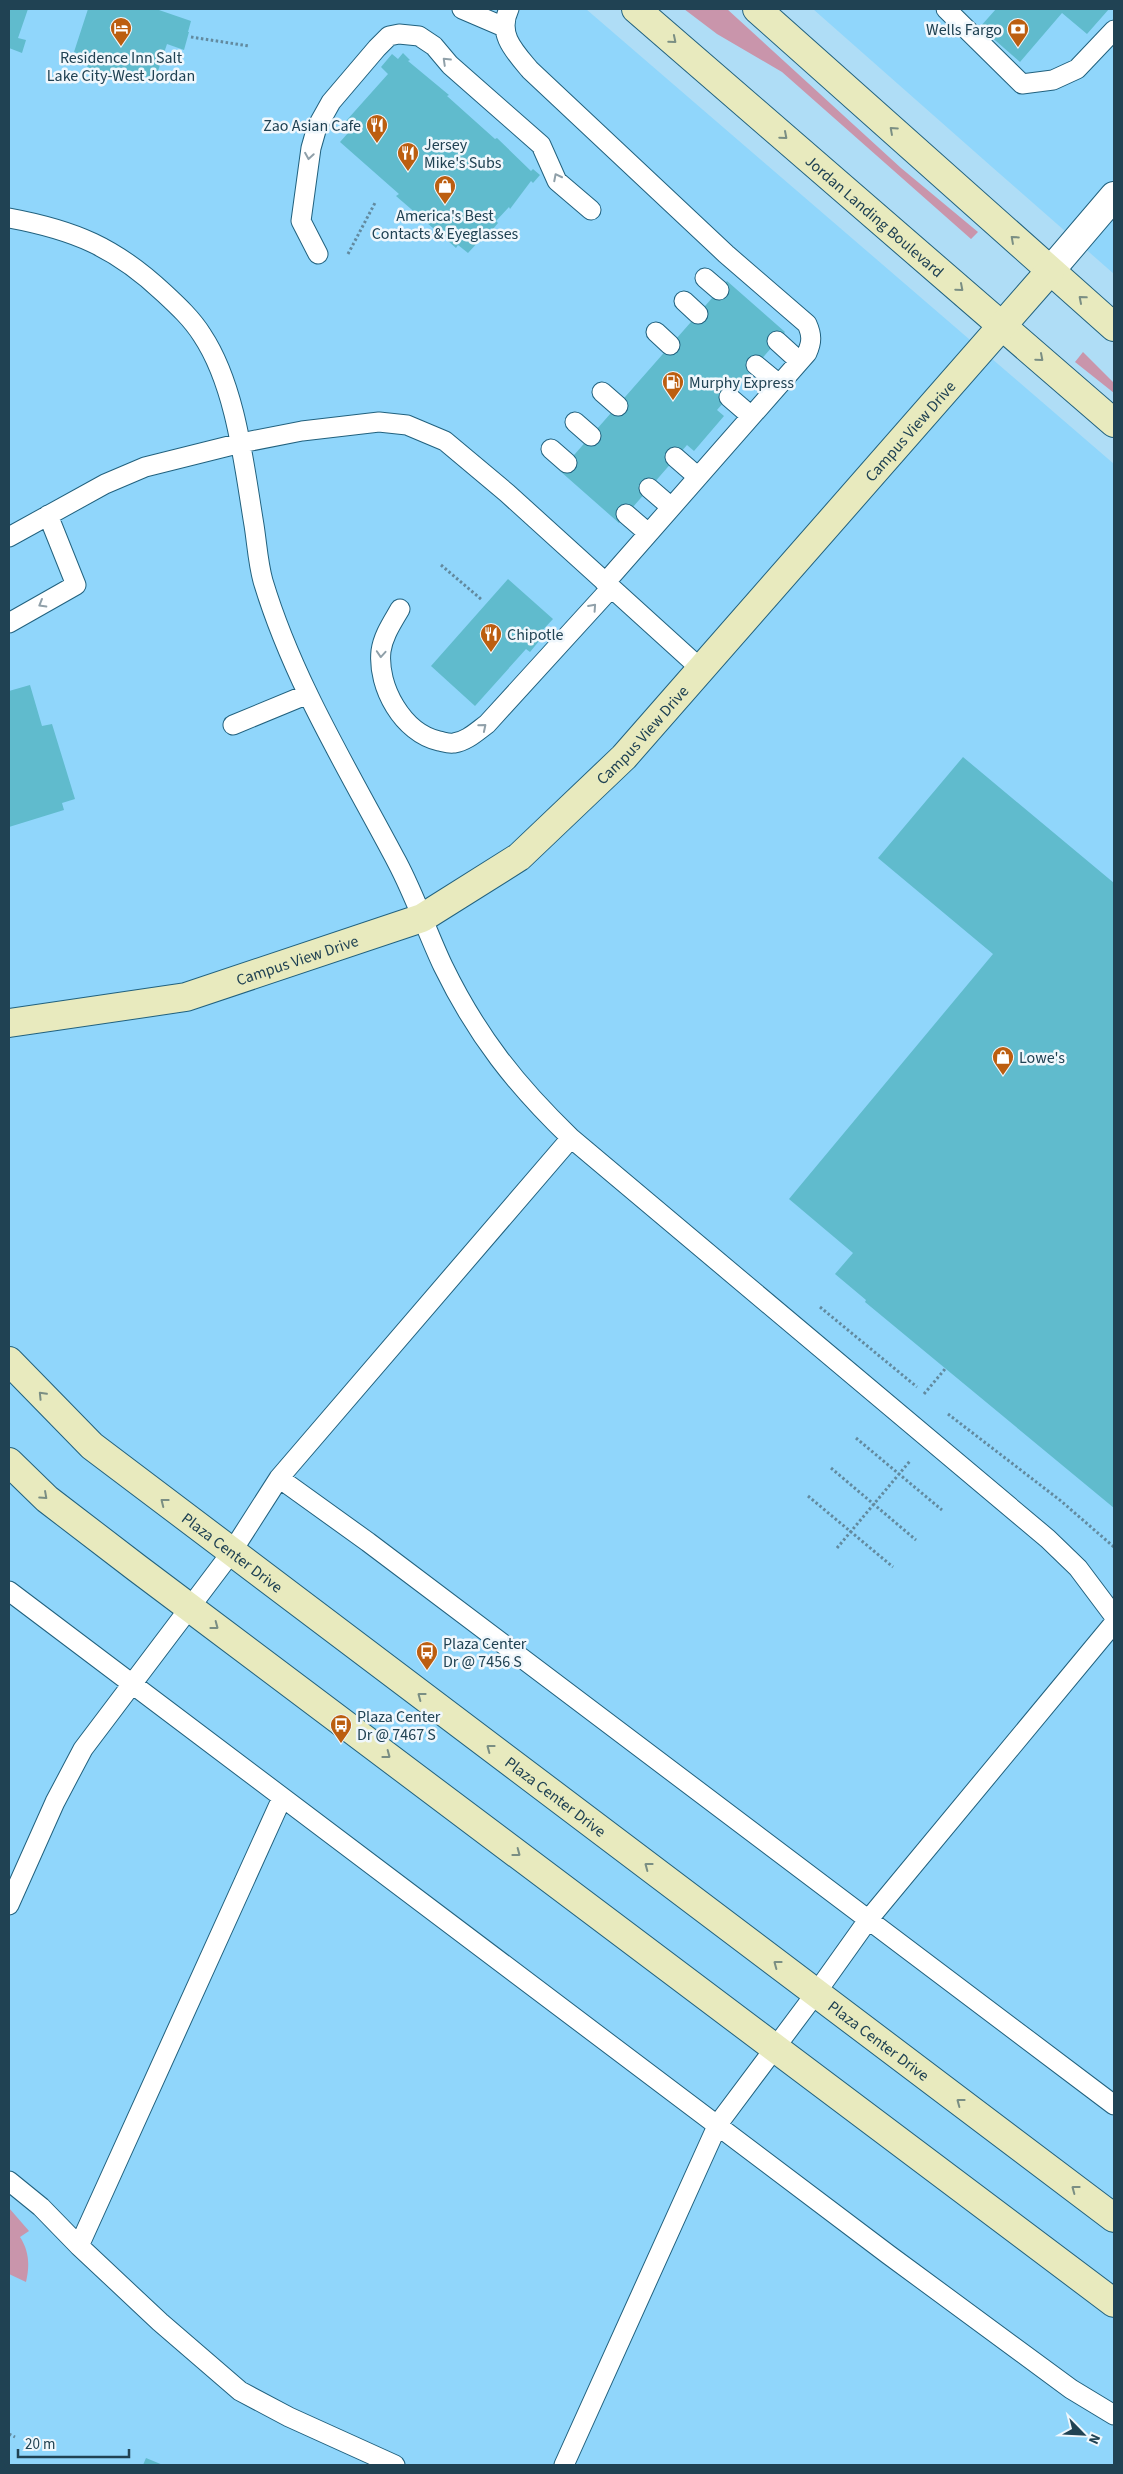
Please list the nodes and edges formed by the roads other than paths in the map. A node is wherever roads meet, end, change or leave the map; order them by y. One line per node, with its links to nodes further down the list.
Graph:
1 (462, 9): 6 (lane)
2 (509, 9): 6 (lane)
3 (636, 9): 15 (street, Jordan Landing Boulevard, one-way to 15)
4 (757, 9): 12 (street, one-way to 4)
5 (946, 9): 7 (lane)
6 (504, 27): 20 (lane)
7 (1114, 30)
8 (1114, 196): 12 (street, Campus View Drive)
9 (591, 210): 11 (lane, one-way to 11)
10 (9, 218): 30 (lane)
11 (318, 254)
12 (1050, 271): 15 (street, Campus View Drive); 16 (street, one-way to 12)
13 (684, 301): 14 (lane)
14 (698, 314)
15 (1003, 326): 28 (street, Jordan Landing Boulevard, one-way to 28); 44 (street, Campus View Drive)
16 (1114, 327)
17 (656, 332): 19 (lane)
18 (777, 341): 20 (lane)
19 (670, 346)
20 (800, 361): 22 (lane)
21 (756, 365): 22 (lane)
22 (779, 384): 26 (lane)
23 (602, 392): 25 (lane)
24 (729, 397): 26 (lane)
25 (618, 406)
26 (751, 416): 34 (lane)
27 (575, 422): 29 (lane)
28 (1114, 423)
29 (591, 436)
30 (241, 443): 38 (lane); 41 (lane); 45 (lane)
31 (551, 448): 33 (lane)
32 (676, 457): 34 (lane)
33 (567, 463)
34 (698, 477): 36 (lane)
35 (649, 488): 36 (lane)
36 (671, 507): 39 (lane)
37 (626, 514): 39 (lane)
38 (48, 515): 40 (lane); 43 (lane, one-way to 43)
39 (648, 534): 41 (lane)
40 (9, 537)
41 (608, 585): 42 (lane, one-way to 41); 44 (lane)
42 (400, 610)
43 (9, 624)
44 (701, 669): 47 (street, Campus View Drive)
45 (308, 694): 46 (lane); 47 (lane)
46 (232, 725)
47 (422, 918): 48 (street, Campus View Drive); 49 (lane)
48 (9, 1023)
49 (572, 1138): 52 (lane); 56 (lane)
50 (9, 1361): 53 (street, Plaza Center Drive, one-way to 50)
51 (9, 1462): 55 (street, one-way to 55)
52 (279, 1478): 53 (lane); 61 (lane)
53 (231, 1553): 55 (lane); 62 (street, Plaza Center Drive, one-way to 53)
54 (9, 1591): 58 (lane)
55 (189, 1607): 58 (lane); 63 (street, one-way to 63)
56 (1114, 1616)
57 (1114, 1623): 61 (lane)
58 (132, 1682): 59 (lane); 60 (lane)
59 (282, 1798): 65 (lane); 68 (lane)
60 (9, 1905)
61 (868, 1920): 62 (lane); 64 (lane)
62 (816, 1993): 63 (lane); 67 (street, Plaza Center Drive, one-way to 62)
63 (774, 2047): 65 (lane); 69 (street)
64 (1114, 2105)
65 (718, 2124): 70 (lane); 72 (lane)
66 (9, 2181): 68 (lane)
67 (1114, 2218)
68 (79, 2246): 71 (lane)
69 (1114, 2303)
70 (1114, 2415)
71 (395, 2465)
72 (564, 2465)

